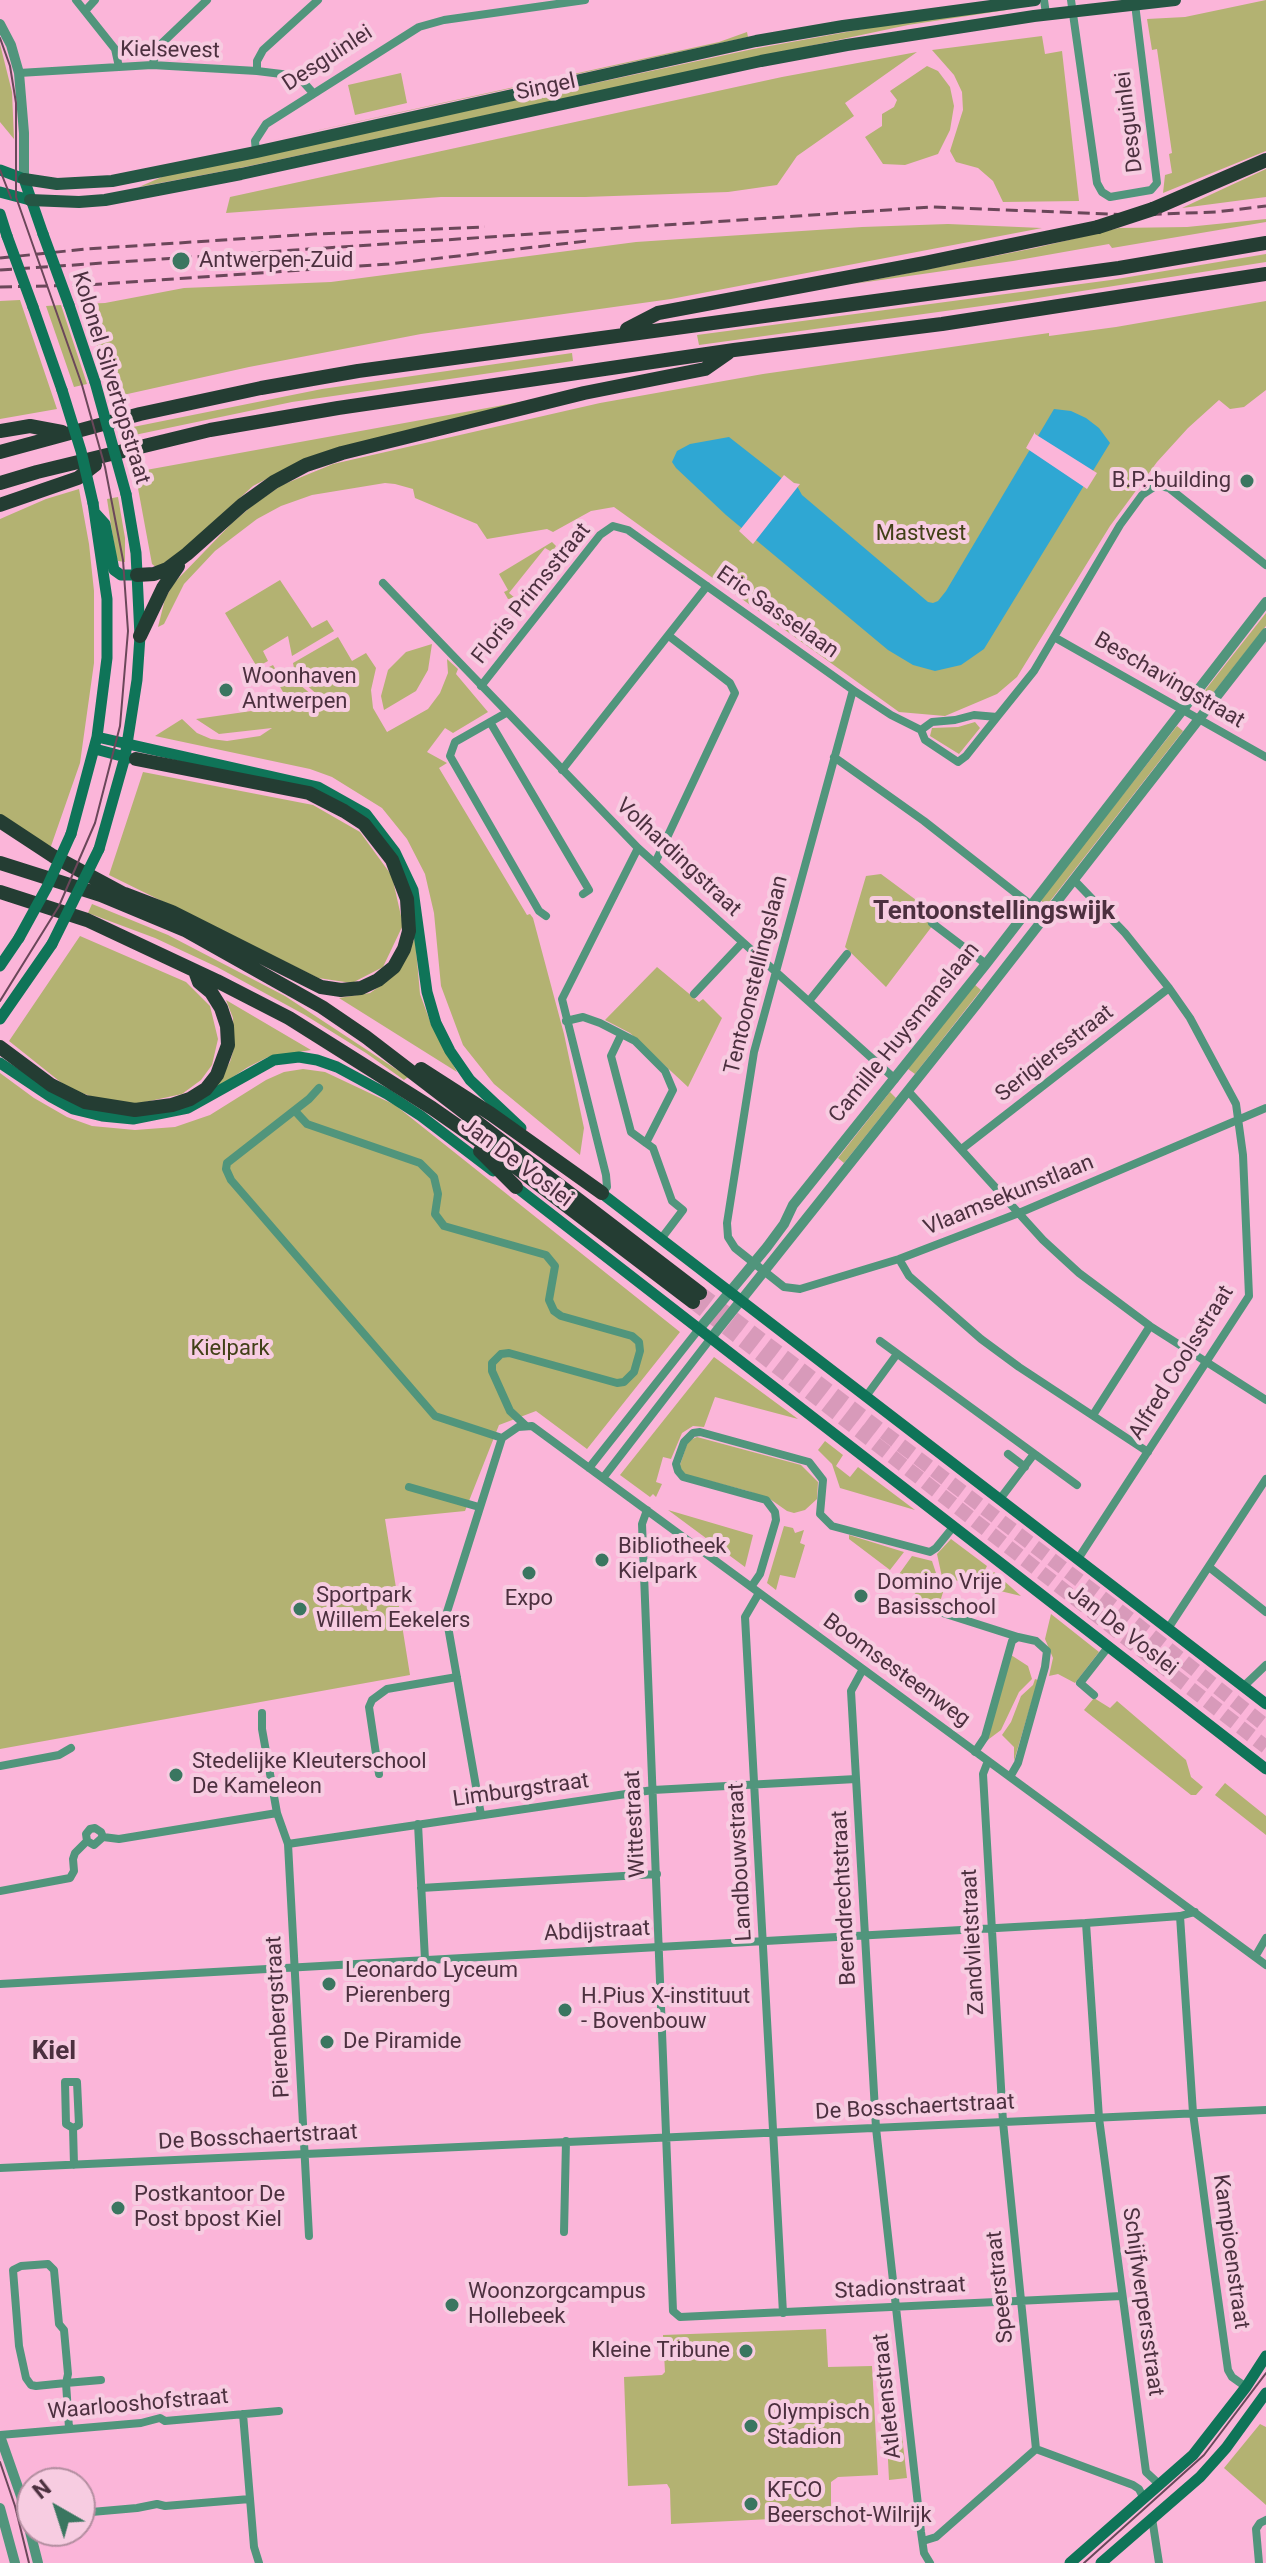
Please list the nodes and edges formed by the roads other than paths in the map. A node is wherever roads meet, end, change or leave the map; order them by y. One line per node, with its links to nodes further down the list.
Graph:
1 (76, 0): 12 (street)
2 (95, 0): 12 (street)
3 (207, 0): 16 (street)
4 (318, 0): 18 (street)
5 (506, 0): 13 (street)
6 (585, 0): 13 (street, Desguinlei)
7 (1035, 0): 21 (main road, Singel)
8 (1044, 0): 14 (street)
9 (1175, 0): 10 (main road)
10 (1135, 4): 11 (main road); 11 (street, Desguinlei)
11 (1071, 6): 14 (main road, Singel)
12 (85, 11): 17 (street)
13 (507, 11): 20 (street, Desguinlei)
14 (1046, 14): 26 (main road, Singel)
15 (0, 24): 19 (street)
16 (152, 65): 17 (street, Kielsevest); 18 (street, Kielsevest)
17 (119, 67): 19 (street, Kielsevest)
18 (257, 71): 20 (street, Kielsevest)
19 (19, 73): 24 (street)
20 (313, 93): 21 (street, Desguinlei)
21 (256, 152): 24 (main road, Singel)
22 (1266, 160): 31 (highway, bridge)
23 (0, 170): 24 (main road)
24 (24, 179): 26 (main road, Kolonel Silvertopstraat)
25 (0, 192): 26 (main road)
26 (30, 200): 43 (main road, Kolonel Silvertopstraat, bridge)
27 (0, 214): 28 (main road)
28 (4, 228): 39 (main road, bridge)
29 (1266, 243): 31 (highway)
30 (1266, 274): 32 (highway)
31 (614, 335): 34 (highway)
32 (734, 350): 36 (highway); 41 (highway)
33 (0, 431): 34 (highway)
34 (67, 433): 35 (highway)
35 (0, 452)
36 (109, 455): 37 (highway); 38 (highway)
37 (0, 483)
38 (0, 505)
39 (94, 508): 43 (main road); 59 (main road)
40 (613, 526): 45 (street, Eric Sasselaan); 51 (street, Floris Primsstraat)
41 (187, 554): 43 (highway); 48 (highway)
42 (1266, 565): 50 (street, Eric Sasselaan)
43 (137, 575): 48 (main road, Kolonel Silvertopstraat)
44 (383, 583): 51 (street, Volhardingstraat)
45 (707, 586): 49 (street); 52 (street, Eric Sasselaan)
46 (1266, 602): 53 (street, Camille Huysmanslaan)
47 (1266, 633): 56 (street, Camille Huysmanslaan)
48 (140, 636): 60 (main road, Kolonel Silvertopstraat)
49 (669, 636): 63 (street); 67 (street)
50 (1054, 637): 53 (street, Beschavingstraat); 55 (street, Eric Sasselaan)
51 (481, 686): 54 (street, Volhardingstraat)
52 (853, 690): 58 (street, Eric Sasselaan); 61 (street, Tentoonstellingslaan)
53 (1183, 709): 56 (street, Beschavingstraat); 72 (street, Camille Huysmanslaan)
54 (506, 713): 57 (street); 63 (street, Volhardingstraat)
55 (997, 717): 58 (street); 58 (street, Eric Sasselaan)
56 (1198, 718): 62 (street, Beschavingstraat); 68 (street, Camille Huysmanslaan)
57 (490, 722): 71 (street); 73 (street)
58 (921, 730)
59 (96, 743): 60 (main road, Jan De Voslei); 80 (main road, bridge)
60 (129, 753): 70 (highway); 86 (main road, Kolonel Silvertopstraat, bridge); 102 (main road, Jan De Voslei)
61 (834, 757): 72 (street); 82 (street, Tentoonstellingslaan)
62 (1266, 757)
63 (562, 770): 65 (street, Volhardingstraat)
64 (0, 821): 70 (highway)
65 (638, 848): 67 (street, Volhardingstraat); 87 (street)
66 (0, 863): 76 (highway)
67 (655, 863): 77 (street, Volhardingstraat)
68 (1074, 880): 74 (street, Camille Huysmanslaan); 83 (street, Alfred Coolsstraat)
69 (1, 893): 81 (highway)
70 (125, 894): 76 (highway)
71 (583, 894)
72 (1032, 906): 74 (street); 79 (street, Camille Huysmanslaan)
73 (546, 916)
74 (1045, 916): 94 (street, Camille Huysmanslaan)
75 (932, 923): 79 (street)
76 (185, 930): 89 (highway)
77 (742, 943): 82 (street, Volhardingstraat); 84 (street)
78 (847, 954): 85 (street)
79 (986, 964): 92 (street, Camille Huysmanslaan)
80 (0, 966)
81 (194, 971): 90 (highway); 95 (highway)
82 (774, 971): 85 (street, Volhardingstraat); 106 (street, Tentoonstellingslaan)
83 (1169, 988): 98 (street, Alfred Coolsstraat); 100 (street, Serigiersstraat)
84 (694, 994)
85 (809, 1001): 92 (street, Volhardingstraat)
86 (0, 1019)
87 (566, 1021): 88 (street); 102 (street)
88 (621, 1035): 99 (street); 99 (street)
89 (366, 1037): 95 (highway); 102 (highway)
90 (0, 1047)
91 (0, 1063): 101 (main road, Jan De Voslei)
92 (895, 1079): 106 (street, Camille Huysmanslaan)
93 (319, 1088): 97 (street)
94 (908, 1091): 100 (street); 107 (street, Camille Huysmanslaan)
95 (432, 1108): 101 (highway)
96 (1266, 1108): 98 (street, Vlaamsekunstlaan)
97 (295, 1111): 119 (street); 120 (street)
98 (1240, 1119): 103 (street, Vlaamsekunstlaan); 115 (street, Alfred Coolsstraat)
99 (646, 1143): 104 (street)
100 (963, 1148): 103 (street)
101 (516, 1187): 111 (main road, Jan De Voslei)
102 (602, 1193): 104 (main road, Jan De Voslei)
103 (1019, 1213): 105 (street, Vlaamsekunstlaan); 110 (street)
104 (661, 1239): 108 (main road, Jan De Voslei)
105 (899, 1259): 107 (street, Vlaamsekunstlaan); 118 (street)
106 (754, 1263): 107 (street); 108 (street, Camille Huysmanslaan)
107 (764, 1271): 109 (street, Camille Huysmanslaan)
108 (730, 1292): 109 (main road, Jan De Voslei); 111 (street, Camille Huysmanslaan)
109 (741, 1300): 112 (street, Camille Huysmanslaan); 116 (main road, Jan De Voslei)
110 (1150, 1326): 115 (street); 118 (street)
111 (699, 1329): 112 (main road, Jan De Voslei); 125 (street, Camille Huysmanslaan)
112 (711, 1338): 126 (street, Camille Huysmanslaan); 133 (main road, Jan De Voslei)
113 (880, 1341): 114 (street)
114 (897, 1354): 116 (street); 123 (street)
115 (1206, 1362): 117 (street); 121 (street, Alfred Coolsstraat)
116 (867, 1395): 130 (main road, Jan De Voslei)
117 (1266, 1400)
118 (1093, 1415): 121 (street)
119 (525, 1425): 120 (street); 125 (street, Boomsesteenweg)
120 (502, 1438): 131 (street)
121 (1148, 1452): 134 (street, Alfred Coolsstraat)
122 (1008, 1454): 124 (street)
123 (1034, 1454): 124 (street); 128 (street)
124 (1025, 1467): 130 (street)
125 (589, 1468): 126 (street, Boomsesteenweg)
126 (603, 1478): 132 (street, Boomsesteenweg)
127 (1266, 1479): 135 (street)
128 (1077, 1485)
129 (409, 1487): 131 (street)
130 (1000, 1499): 134 (main road, Jan De Voslei)
131 (479, 1507): 145 (street)
132 (647, 1510): 136 (street, Boomsesteenweg); 159 (street, Wittestraat)
133 (954, 1526): 136 (street); 142 (main road, Jan De Voslei)
134 (1078, 1559): 140 (main road, Jan De Voslei)
135 (1209, 1567): 139 (street); 140 (street)
136 (751, 1587): 137 (street, Boomsesteenweg)
137 (759, 1593): 144 (street, Boomsesteenweg); 158 (street, Landbouwstraat)
138 (927, 1608): 141 (street)
139 (1266, 1612)
140 (1169, 1627): 146 (main road, Jan De Voslei)
141 (1018, 1637): 151 (street); 156 (street)
142 (1109, 1646): 147 (street); 154 (main road, Jan De Voslei)
143 (1266, 1665): 146 (street)
144 (863, 1669): 151 (street, Boomsesteenweg); 157 (street, Berendrechtstraat)
145 (457, 1677): 155 (street); 161 (street)
146 (1244, 1686): 148 (main road, Jan De Voslei)
147 (1094, 1695)
148 (1266, 1704)
149 (262, 1713): 160 (street, Pierenbergstraat)
150 (71, 1748): 153 (street)
151 (975, 1752): 152 (street, Boomsesteenweg)
152 (988, 1761): 156 (street, Boomsesteenweg); 172 (street, Zandvlietstraat)
153 (0, 1766)
154 (1266, 1769)
155 (379, 1774)
156 (1010, 1777): 169 (street, Boomsesteenweg)
157 (856, 1779): 158 (street, Limburgstraat); 173 (street, Berendrechtstraat)
158 (754, 1784): 159 (street, Limburgstraat); 175 (street, Landbouwstraat)
159 (653, 1790): 161 (street, Limburgstraat); 166 (street, Wittestraat)
160 (277, 1813): 163 (street); 165 (street, Pierenbergstraat)
161 (481, 1815): 162 (street, Limburgstraat)
162 (418, 1824): 165 (street, Limburgstraat); 167 (street)
163 (103, 1837): 164 (street); 164 (street)
164 (87, 1841): 168 (street)
165 (288, 1844): 180 (street, Pierenbergstraat)
166 (657, 1874): 167 (street); 176 (street, Wittestraat)
167 (421, 1888): 178 (street)
168 (0, 1891)
169 (1195, 1912): 170 (street, Abdijstraat); 177 (street, Boomsesteenweg)
170 (1180, 1916): 171 (street, Abdijstraat); 183 (street, Kampioenstraat)
171 (1086, 1923): 172 (street, Abdijstraat); 184 (street, Schijfwerpersstraat)
172 (992, 1928): 173 (street, Abdijstraat); 185 (street, Zandvlietstraat)
173 (865, 1935): 175 (street, Abdijstraat); 187 (street, Berendrechtstraat)
174 (1266, 1938): 177 (street)
175 (763, 1941): 176 (street, Abdijstraat); 188 (street, Landbouwstraat)
176 (659, 1947): 178 (street, Abdijstraat); 189 (street, Wittestraat)
177 (1255, 1957): 179 (street, Boomsesteenweg)
178 (425, 1960): 180 (street, Abdijstraat)
179 (1266, 1965)
180 (294, 1968): 181 (street, Abdijstraat); 191 (street, Pierenbergstraat)
181 (0, 1984)
182 (1266, 2110): 183 (street, De Bosschaertstraat)
183 (1193, 2113): 184 (street, De Bosschaertstraat); 204 (street, Kampioenstraat)
184 (1099, 2118): 185 (street, De Bosschaertstraat); 196 (street, Schijfwerpersstraat)
185 (1003, 2122): 187 (street, De Bosschaertstraat); 197 (street, Speerstraat)
186 (73, 2128): 186 (street); 192 (street)
187 (876, 2128): 188 (street, De Bosschaertstraat); 198 (street, Atletenstraat)
188 (774, 2132): 189 (street, De Bosschaertstraat); 199 (street, Landbouwstraat)
189 (666, 2137): 190 (street, De Bosschaertstraat); 200 (street, Wittestraat)
190 (566, 2141): 191 (street, De Bosschaertstraat); 194 (street)
191 (305, 2154): 192 (street, De Bosschaertstraat); 195 (street, Pierenbergstraat)
192 (74, 2165): 193 (street, De Bosschaertstraat)
193 (0, 2168)
194 (564, 2232)
195 (309, 2236)
196 (1122, 2296): 197 (street, Stadionstraat); 211 (street, Schijfwerpersstraat)
197 (1021, 2301): 198 (street, Stadionstraat); 210 (street, Speerstraat)
198 (897, 2307): 199 (street, Stadionstraat); 221 (street, Atletenstraat)
199 (783, 2313): 200 (street, Stadionstraat)
200 (680, 2317)
201 (1266, 2356): 204 (main road)
202 (101, 2380): 203 (street)
203 (66, 2383): 203 (street); 208 (street)
204 (1246, 2387): 214 (main road)
205 (1266, 2393): 219 (main road)
206 (279, 2411): 207 (street, Waarlooshofstraat)
207 (243, 2414): 208 (street, Waarlooshofstraat); 215 (street)
208 (69, 2428): 209 (street, Waarlooshofstraat)
209 (0, 2436): 212 (street)
210 (1036, 2449): 213 (street); 221 (street)
211 (1146, 2472): 213 (street); 214 (street)
212 (16, 2480)
213 (1133, 2485): 216 (street)
214 (1160, 2485): 216 (main road)
215 (250, 2499): 218 (street); 223 (street)
216 (1144, 2499): 225 (main road)
217 (0, 2508): 222 (street)
218 (96, 2512)
219 (1152, 2518): 226 (main road); 227 (street)
220 (1266, 2520): 228 (street)
221 (923, 2541): 224 (street, Atletenstraat)
222 (15, 2563)
223 (259, 2563)
224 (930, 2563)
225 (1070, 2563)
226 (1101, 2563)
227 (1159, 2563)
228 (1259, 2563)

